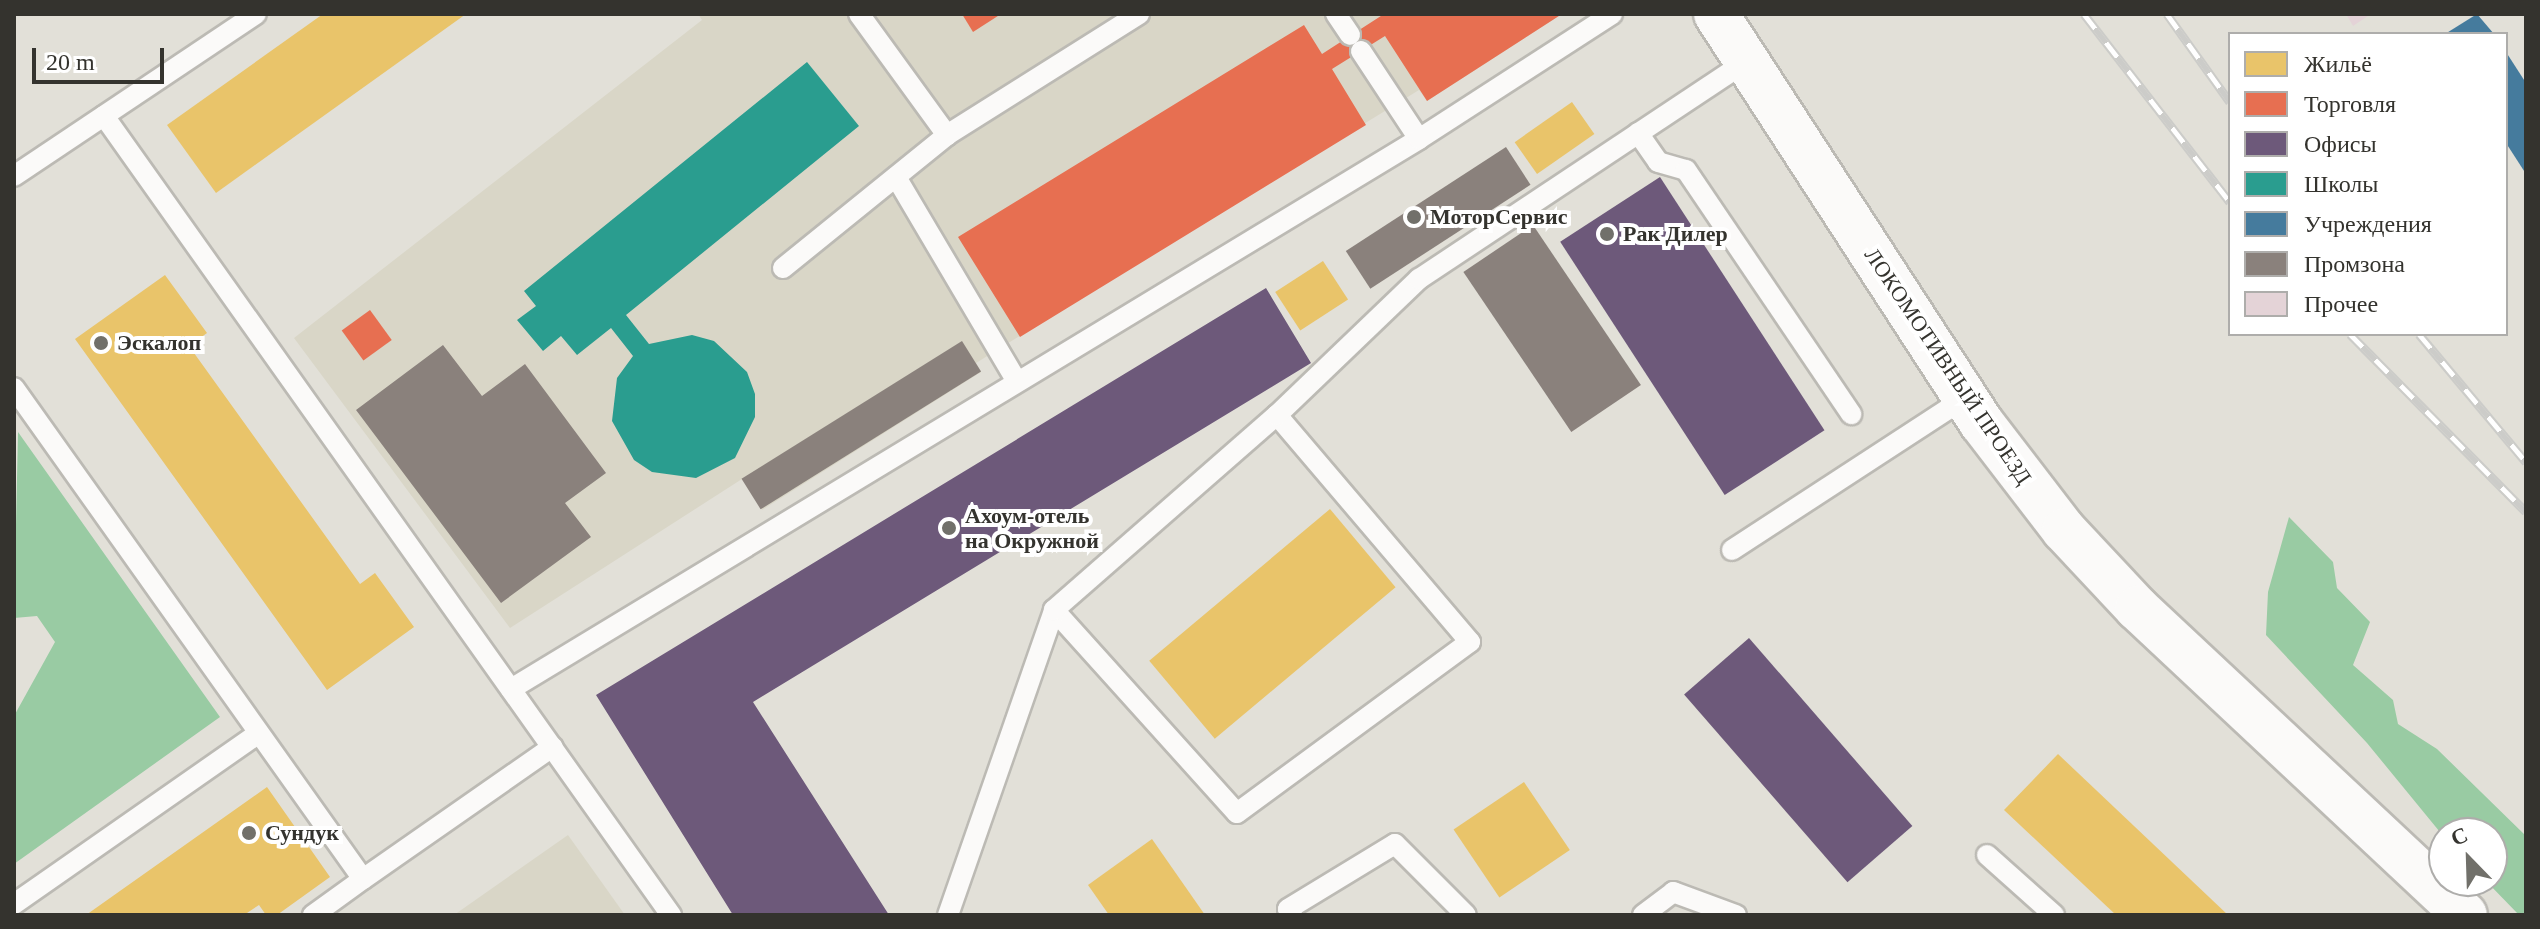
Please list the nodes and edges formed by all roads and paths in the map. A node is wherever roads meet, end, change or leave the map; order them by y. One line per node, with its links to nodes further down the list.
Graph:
1 (256, 14): 8 (lane)
2 (859, 14): 10 (lane)
3 (1139, 14): 10 (lane)
4 (1336, 14): 11 (lane)
5 (1612, 14): 11 (lane)
6 (1716, 14): 7 (street, ЛОКОМОТИВНЫЙ ПРОЕЗД)
7 (1747, 61): 9 (lane); 17 (street, ЛОКОМОТИВНЫЙ ПРОЕЗД)
8 (104, 116): 12 (lane); 22 (lane)
9 (1638, 133): 18 (lane); 19 (lane)
10 (947, 135): 13 (lane)
11 (1419, 139): 15 (lane)
12 (14, 176)
13 (896, 177): 14 (lane); 15 (lane)
14 (783, 268)
15 (1016, 380): 22 (lane)
16 (15, 393): 23 (lane)
17 (1965, 398): 20 (lane); 36 (street, ЛОКОМОТИВНЫЙ ПРОЕЗД)
18 (1851, 414)
19 (1277, 415): 21 (lane); 21 (lane)
20 (1732, 550)
21 (1054, 610): 30 (lane)
22 (511, 689): 24 (lane)
23 (258, 734): 26 (lane); 27 (lane)
24 (552, 747): 26 (lane); 29 (lane)
25 (1987, 855): 35 (lane)
26 (363, 879): 28 (lane)
27 (14, 904)
28 (313, 915)
29 (671, 915)
30 (948, 915)
31 (1292, 915): 32 (lane)
32 (1466, 915)
33 (1643, 915): 34 (lane)
34 (1736, 915)
35 (2054, 915)
36 (2465, 915)

